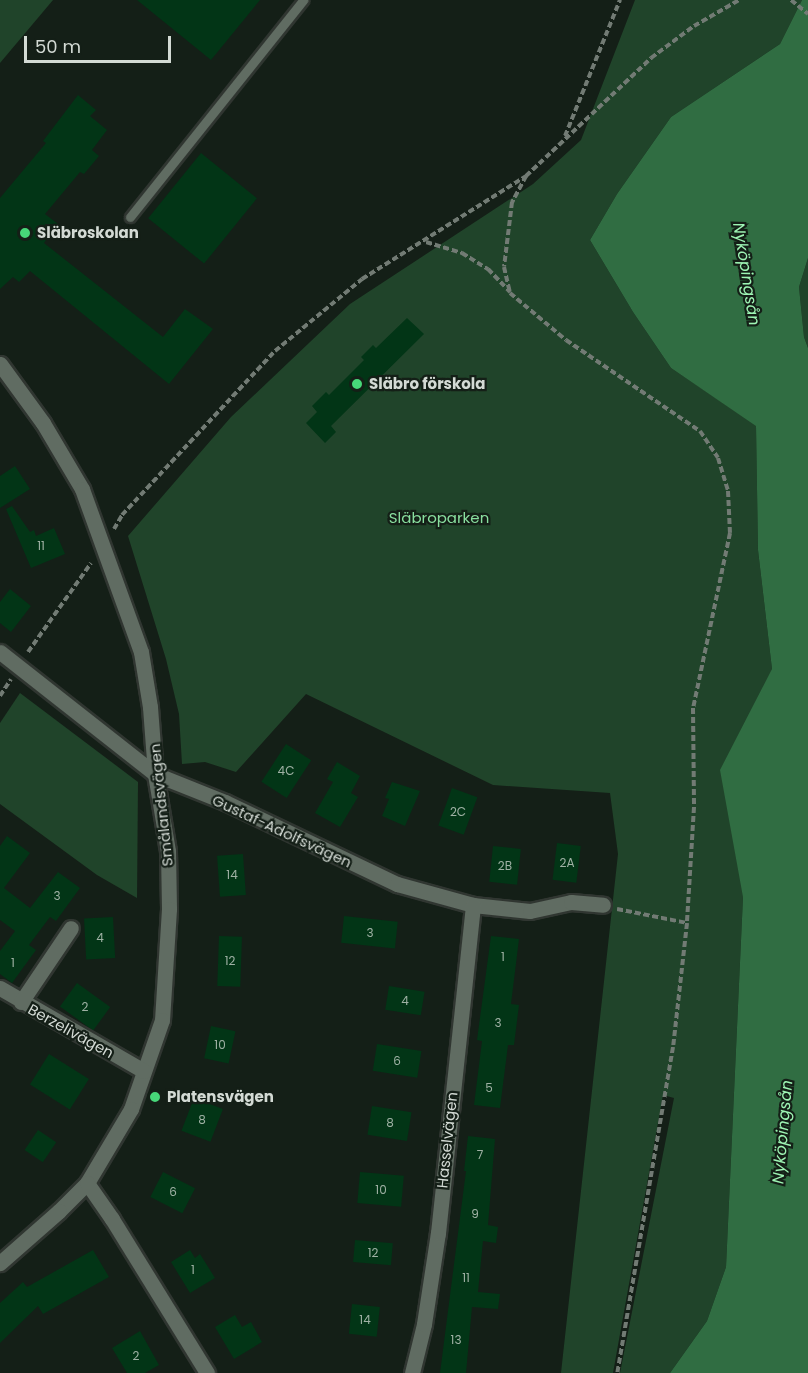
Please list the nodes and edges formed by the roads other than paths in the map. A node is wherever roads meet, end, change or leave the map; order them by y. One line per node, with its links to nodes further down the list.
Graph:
1 (303, 0): 2 (lane)
2 (130, 217)
3 (0, 364): 5 (street, Smålandsvägen)
4 (0, 652): 5 (street, Gustaf-Adolfsvägen)
5 (155, 774): 6 (street, Gustaf-Adolfsvägen); 11 (street, Smålandsvägen)
6 (474, 904): 7 (street, Gustaf-Adolfsvägen); 15 (street, Hasselvägen)
7 (603, 905)
8 (71, 928): 10 (street)
9 (0, 988): 10 (street, Berzelivägen)
10 (21, 1002): 11 (street, Berzelivägen)
11 (144, 1071): 12 (street, Smålandsvägen)
12 (87, 1183): 13 (street, Smålandsvägen); 14 (street)
13 (0, 1263)
14 (207, 1373)
15 (412, 1373)

